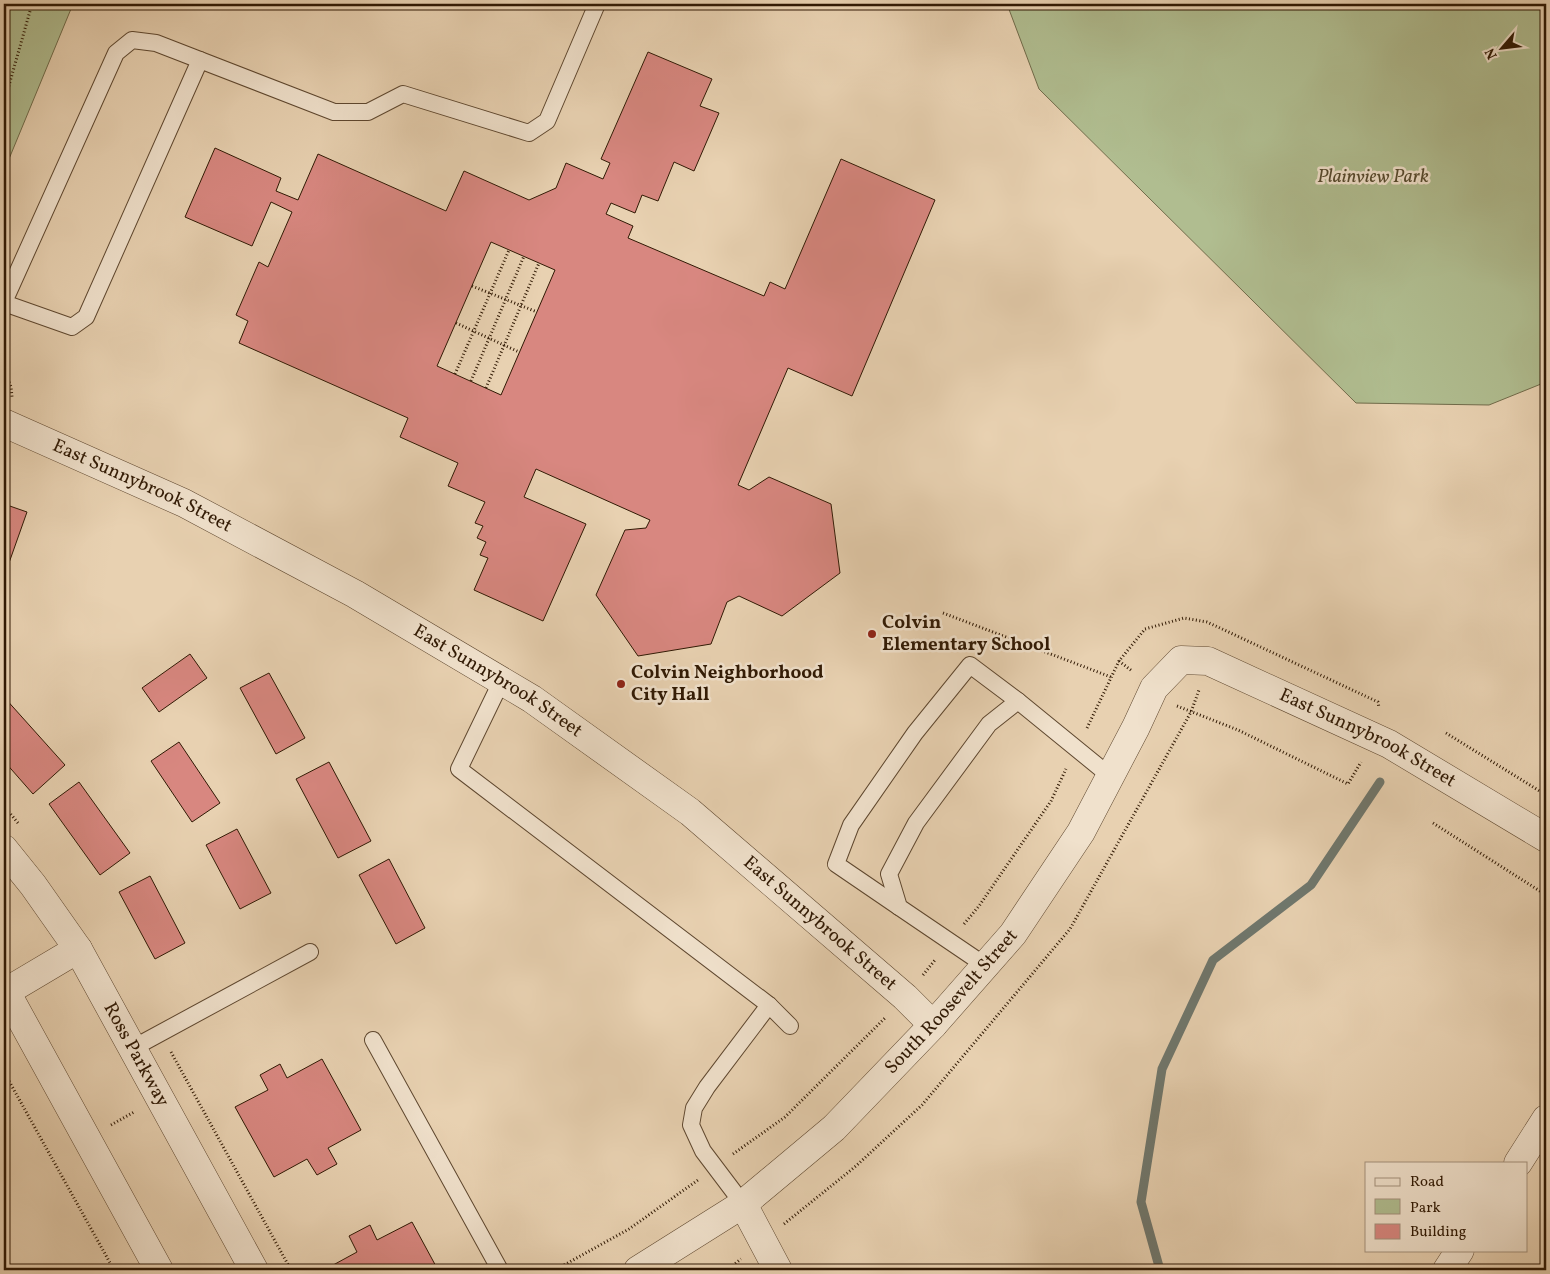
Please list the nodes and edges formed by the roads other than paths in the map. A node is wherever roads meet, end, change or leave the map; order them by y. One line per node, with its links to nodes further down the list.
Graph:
1 (597, 4): 2 (lane)
2 (200, 60): 3 (lane); 3 (lane)
3 (4, 303)
4 (4, 422): 6 (street, East Sunnybrook Street)
5 (1181, 660): 8 (street, South Roosevelt Street); 9 (street, East Sunnybrook Street)
6 (502, 682): 16 (lane); 17 (street, East Sunnybrook Street)
7 (1018, 701): 8 (lane); 11 (lane); 11 (lane)
8 (1110, 776): 14 (street, South Roosevelt Street)
9 (1546, 838)
10 (4, 849): 12 (street, Ross Parkway)
11 (900, 908): 14 (lane)
12 (78, 949): 15 (street); 20 (street, Ross Parkway)
13 (310, 952): 20 (lane)
14 (986, 966): 17 (street, South Roosevelt Street)
15 (4, 991): 25 (street)
16 (769, 1005): 18 (lane); 23 (lane)
17 (933, 1025): 23 (street, South Roosevelt Street)
18 (790, 1026)
19 (373, 1040): 27 (lane)
20 (133, 1048): 26 (street, Ross Parkway)
21 (1544, 1126): 22 (street)
22 (1519, 1162)
23 (743, 1204): 28 (street, South Roosevelt Street); 29 (street)
24 (1459, 1252): 30 (street)
25 (159, 1270)
26 (254, 1270)
27 (500, 1270)
28 (638, 1270)
29 (778, 1270)
30 (1447, 1270)

